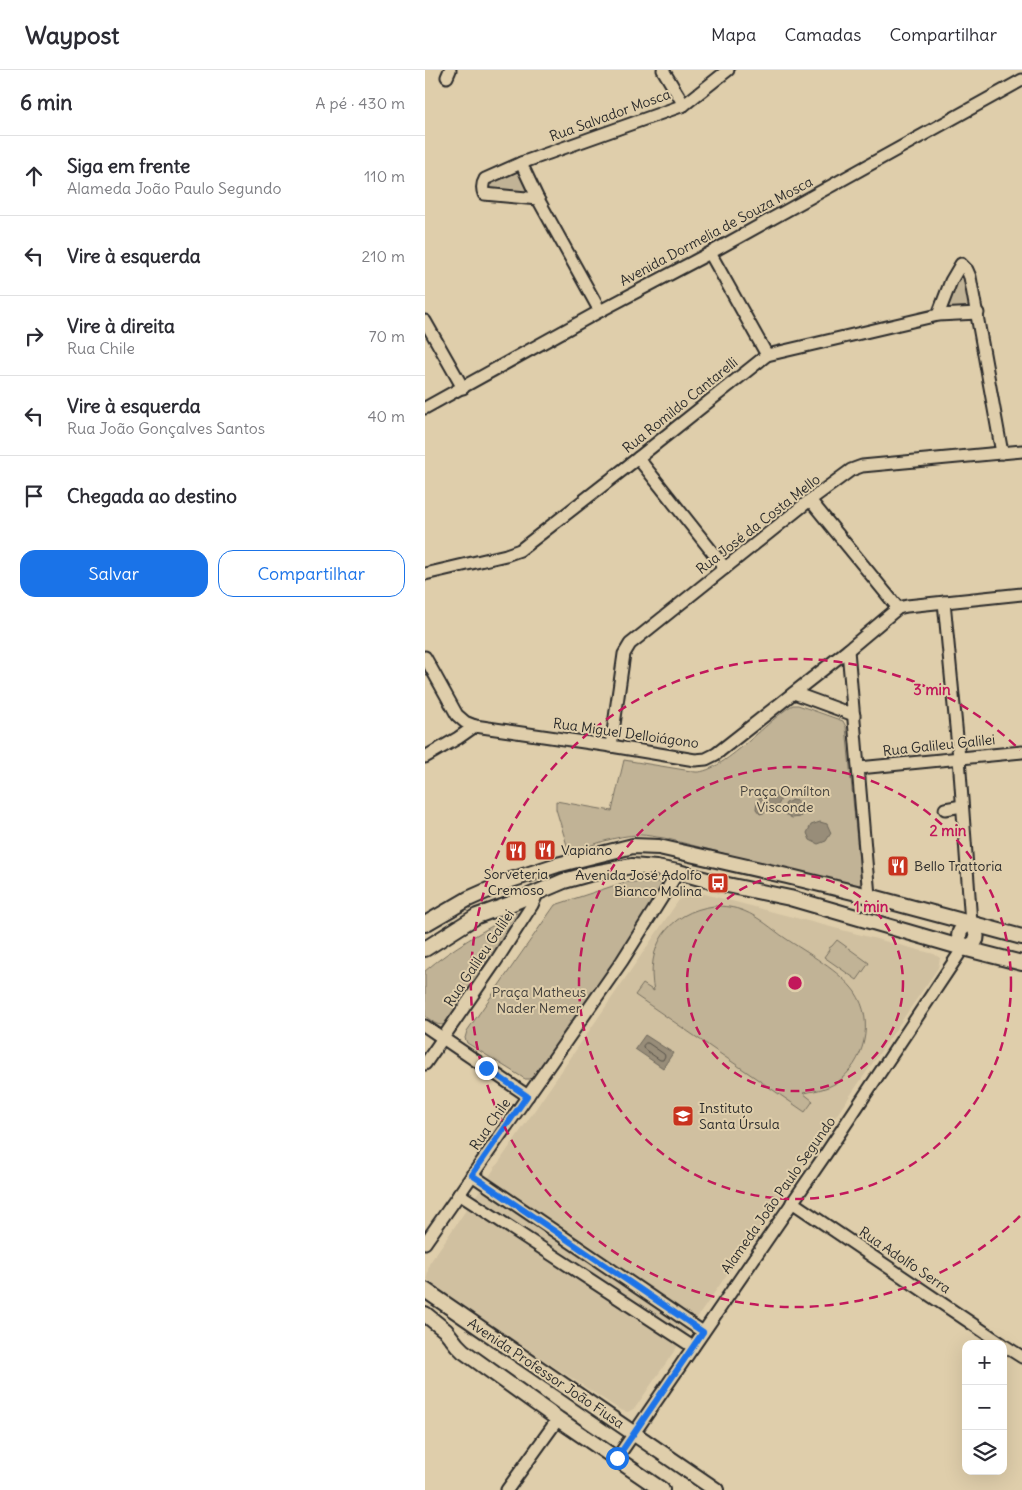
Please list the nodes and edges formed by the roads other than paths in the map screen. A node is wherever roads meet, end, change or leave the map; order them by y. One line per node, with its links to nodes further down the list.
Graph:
1 (663, 70): 5 (street)
2 (728, 70): 5 (street, Rua Salvador Mosca)
3 (1016, 70): 4 (street)
4 (1022, 80): 8 (street, Avenida Dormelia de Souza Mosca)
5 (684, 104): 6 (street, Rua Salvador Mosca)
6 (521, 163): 7 (street); 7 (street, Rua Salvador Mosca)
7 (537, 199): 9 (street)
8 (710, 253): 9 (street, Avenida Dormelia de Souza Mosca); 13 (street)
9 (600, 311): 14 (street, Avenida Dormelia de Souza Mosca)
10 (977, 313): 11 (street, Rua Romildo Cantarelli); 11 (street); 17 (street)
11 (938, 315): 13 (street, Rua Romildo Cantarelli)
12 (425, 321): 14 (street)
13 (767, 355): 18 (street, Rua Romildo Cantarelli)
14 (463, 388): 15 (street, Avenida Dormelia de Souza Mosca)
15 (425, 408)
16 (1022, 451): 17 (street, Rua José da Costa Mello)
17 (1002, 453): 19 (street, Rua José da Costa Mello)
18 (638, 458): 20 (street); 21 (street, Rua Romildo Cantarelli)
19 (810, 500): 20 (street, Rua José da Costa Mello); 24 (street)
20 (725, 568): 30 (street, Rua José da Costa Mello)
21 (425, 574)
22 (1022, 594): 23 (street)
23 (945, 602): 24 (street); 33 (street)
24 (898, 608): 25 (street, Rua Miguel Delloiágono)
25 (848, 650): 27 (street, Rua Miguel Delloiágono); 28 (street)
26 (425, 658): 29 (street, Rua Miguel Delloiágono)
27 (794, 693): 28 (street); 30 (street, Rua Miguel Delloiágono)
28 (854, 715): 34 (street)
29 (475, 726): 30 (street, Rua Miguel Delloiágono); 32 (street)
30 (611, 746)
31 (1022, 752): 33 (street, Rua Galileu Galilei)
32 (425, 757)
33 (959, 758): 34 (street, Rua Galileu Galilei); 35 (street)
34 (859, 768): 40 (street)
35 (962, 806): 36 (street); 44 (street)
36 (945, 809)
37 (678, 872): 39 (main road); 41 (main road); 53 (street, Rua Chile)
38 (794, 878): 40 (main road); 41 (main road); 42 (main road)
39 (538, 892): 43 (main road); 51 (street, Rua Galileu Galilei)
40 (869, 896): 44 (main road)
41 (790, 898): 47 (main road)
42 (467, 899): 43 (main road); 45 (main road)
43 (477, 916): 48 (main road)
44 (971, 923): 46 (main road); 47 (main road)
45 (425, 924)
46 (1022, 937)
47 (963, 948): 49 (main road); 56 (street, Alameda João Paulo Segundo)
48 (425, 949)
49 (1022, 963)
50 (425, 1026): 51 (street)
51 (443, 1039): 52 (street, Rua Galileu Galilei); 53 (street)
52 (425, 1064)
53 (527, 1096): 54 (street, Rua Chile)
54 (472, 1175): 55 (street, Rua Chile); 60 (street)
55 (459, 1194): 57 (street, Rua Chile); 62 (street)
56 (792, 1202): 60 (street, Alameda João Paulo Segundo); 61 (street, Rua Adolfo Serra)
57 (425, 1243)
58 (425, 1290): 66 (main road, Avenida Professor João Fiusa)
59 (425, 1314): 65 (main road, Avenida Professor João Fiusa)
60 (703, 1332): 62 (street, Alameda João Paulo Segundo)
61 (996, 1340)
62 (693, 1347): 66 (street, Alameda João Paulo Segundo)
63 (1007, 1347): 64 (street, Rua Adolfo Serra)
64 (1022, 1357)
65 (558, 1419): 67 (main road, Avenida Professor João Fiusa); 68 (street)
66 (634, 1433): 67 (street, Alameda João Paulo Segundo); 70 (main road, Avenida Professor João Fiusa)
67 (617, 1458): 69 (main road, Avenida Professor João Fiusa)
68 (507, 1490)
69 (663, 1490)
70 (716, 1490)

